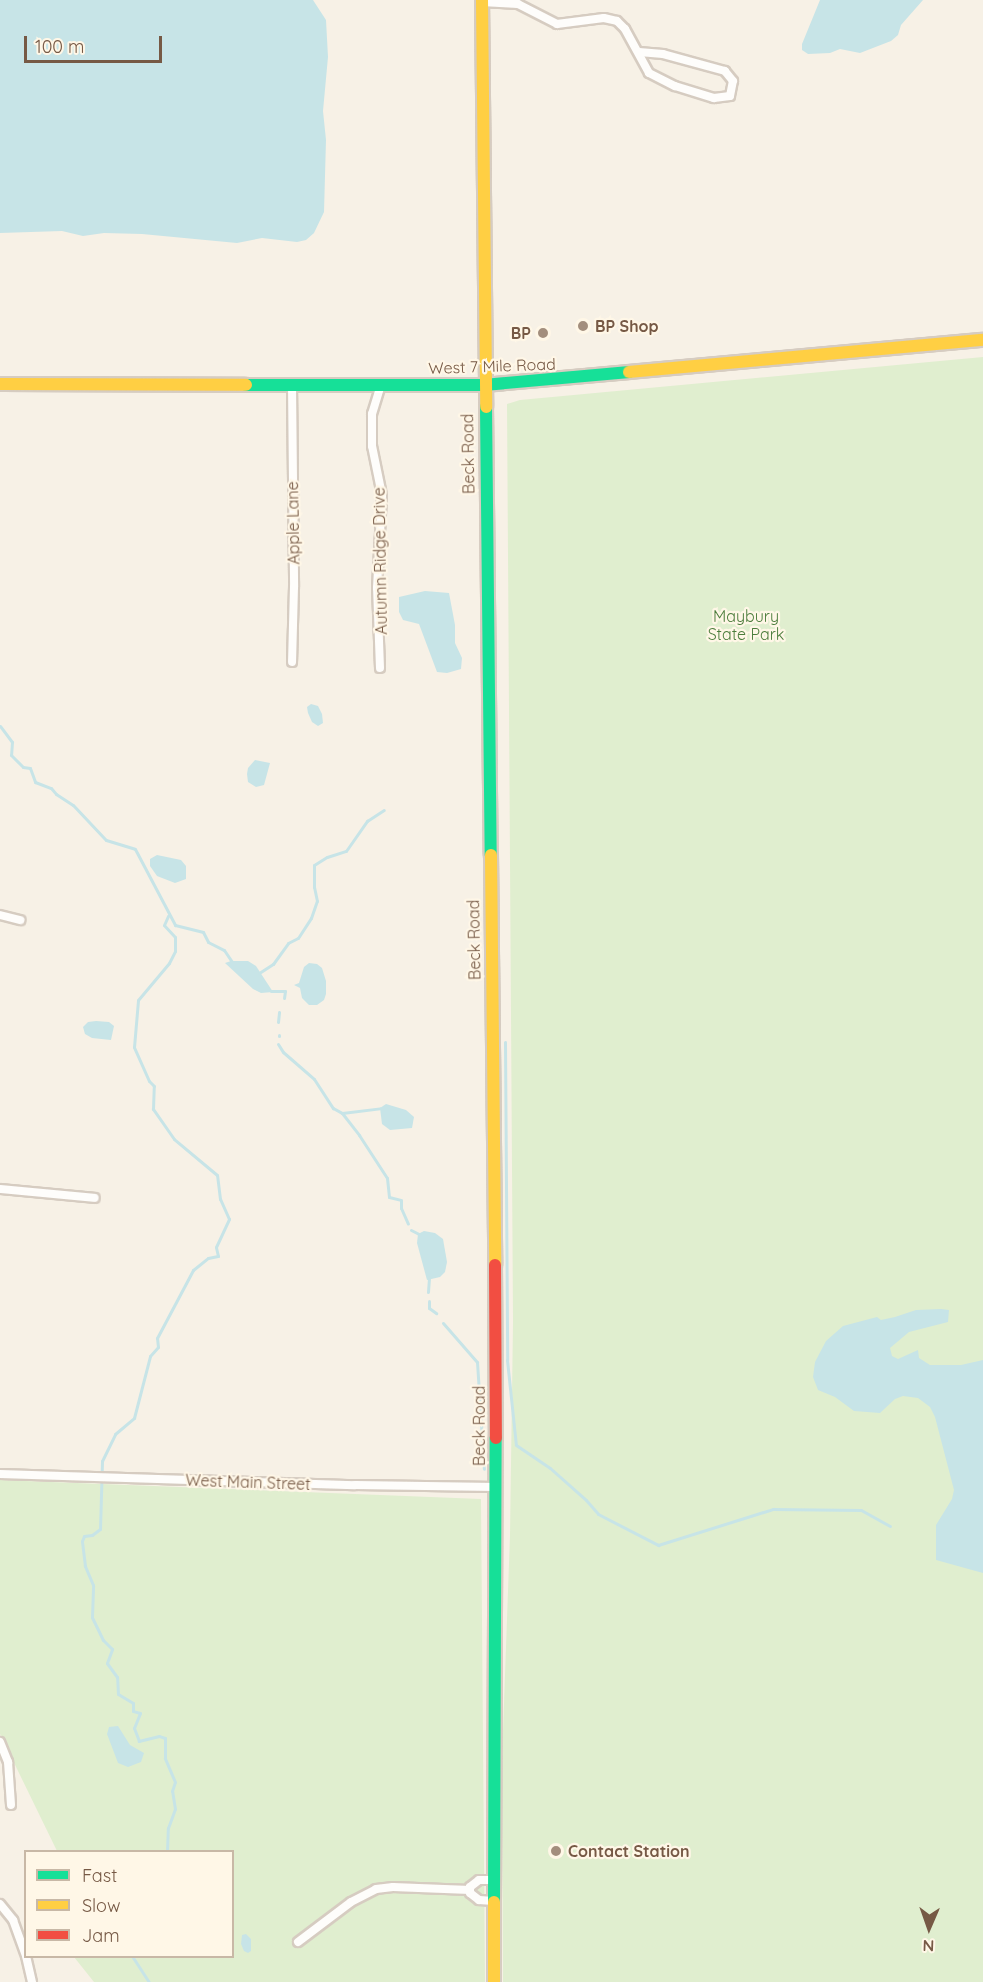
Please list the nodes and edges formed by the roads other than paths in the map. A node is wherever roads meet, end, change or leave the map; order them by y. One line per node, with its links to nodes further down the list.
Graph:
1 (482, 1): 2 (street); 7 (main road, Beck Road)
2 (639, 52): 2 (street)
3 (983, 340): 7 (main road, West 7 Mile Road)
4 (0, 384): 5 (main road, West 7 Mile Road)
5 (292, 384): 6 (main road, West 7 Mile Road); 8 (street, Apple Lane)
6 (381, 385): 7 (main road, West 7 Mile Road); 9 (street, Autumn Ridge Drive)
7 (484, 385): 15 (main road, Beck Road)
8 (292, 662)
9 (380, 668)
10 (0, 915): 11 (street)
11 (20, 920)
12 (0, 1189): 13 (street)
13 (95, 1198)
14 (0, 1474): 15 (street, West Main Street)
15 (496, 1487): 18 (main road, Beck Road)
16 (0, 1742): 17 (street)
17 (11, 1805)
18 (494, 1880): 19 (street); 20 (main road, Beck Road)
19 (470, 1890): 20 (street); 22 (street)
20 (494, 1900): 26 (main road, Beck Road)
21 (0, 1904): 23 (street)
22 (298, 1942)
23 (24, 1950)
24 (26, 1958): 25 (street)
25 (32, 1982)
26 (494, 1982)

